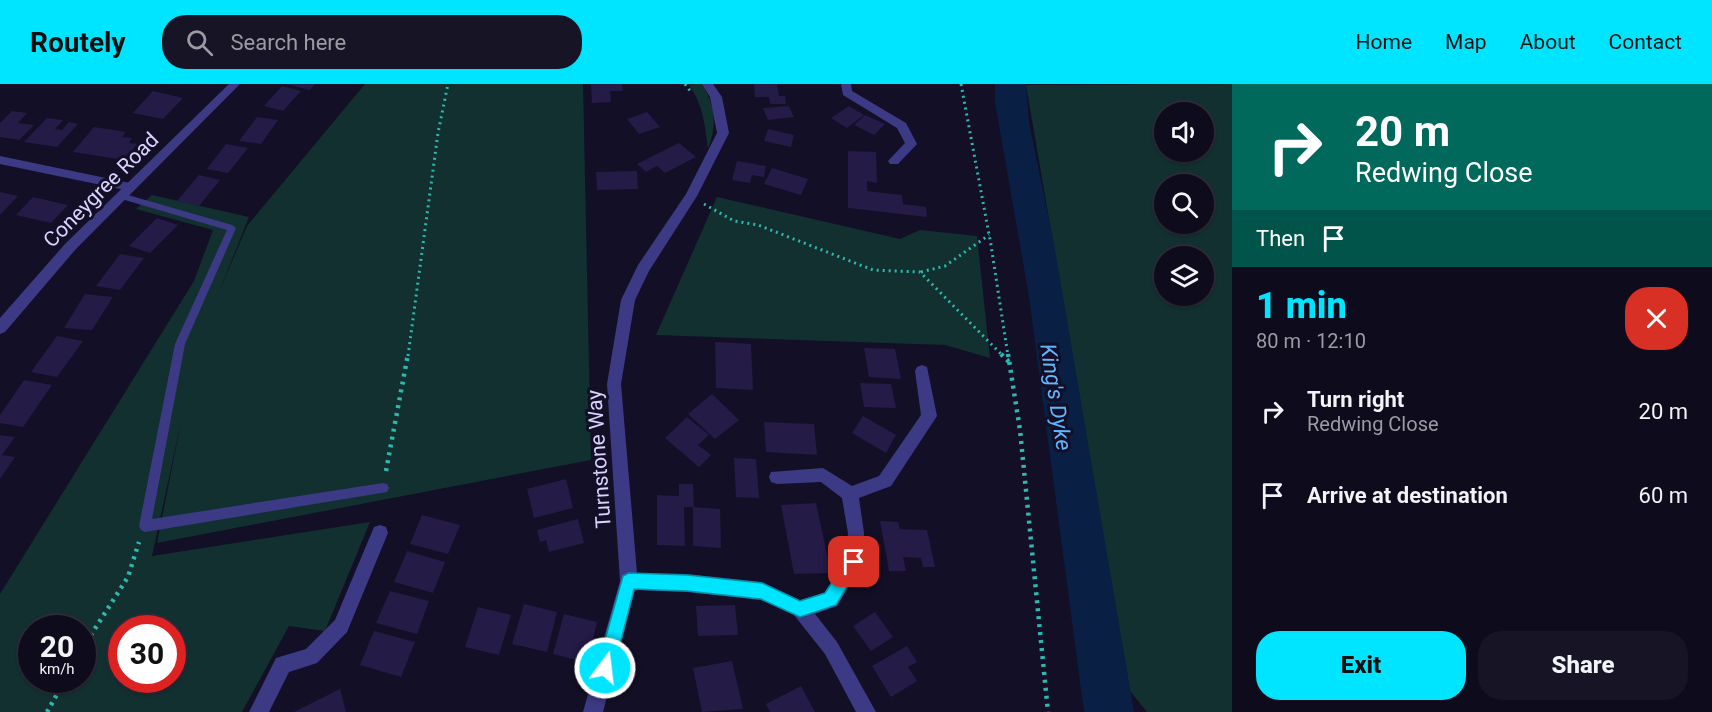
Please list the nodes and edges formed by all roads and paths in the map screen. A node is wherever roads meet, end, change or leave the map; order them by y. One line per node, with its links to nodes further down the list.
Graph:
1 (235, 84): 10 (street, Coneygree Road)
2 (448, 84): 19 (path)
3 (685, 84): 7 (path)
4 (707, 84): 12 (street, Turnstone Way)
5 (846, 84): 9 (street)
6 (962, 84): 13 (path)
7 (693, 97)
8 (0, 160): 10 (street)
9 (894, 162)
10 (130, 187): 11 (street, Coneygree Road)
11 (121, 196): 15 (street, Coneygree Road); 21 (lane)
12 (692, 196): 14 (path); 23 (street, Turnstone Way)
13 (989, 235): 14 (path); 16 (path)
14 (920, 272): 16 (path)
15 (0, 328)
16 (1009, 362): 31 (path)
17 (922, 371): 20 (street)
18 (777, 477): 20 (street)
19 (383, 488): 21 (lane)
20 (850, 494): 24 (street)
21 (145, 526): 25 (path)
22 (380, 533): 28 (street)
23 (629, 581): 24 (street); 29 (street, Turnstone Way)
24 (800, 609): 30 (street)
25 (96, 627)
26 (58, 693): 27 (path)
27 (47, 712)
28 (259, 712)
29 (593, 712)
30 (866, 712)
31 (1048, 712)

